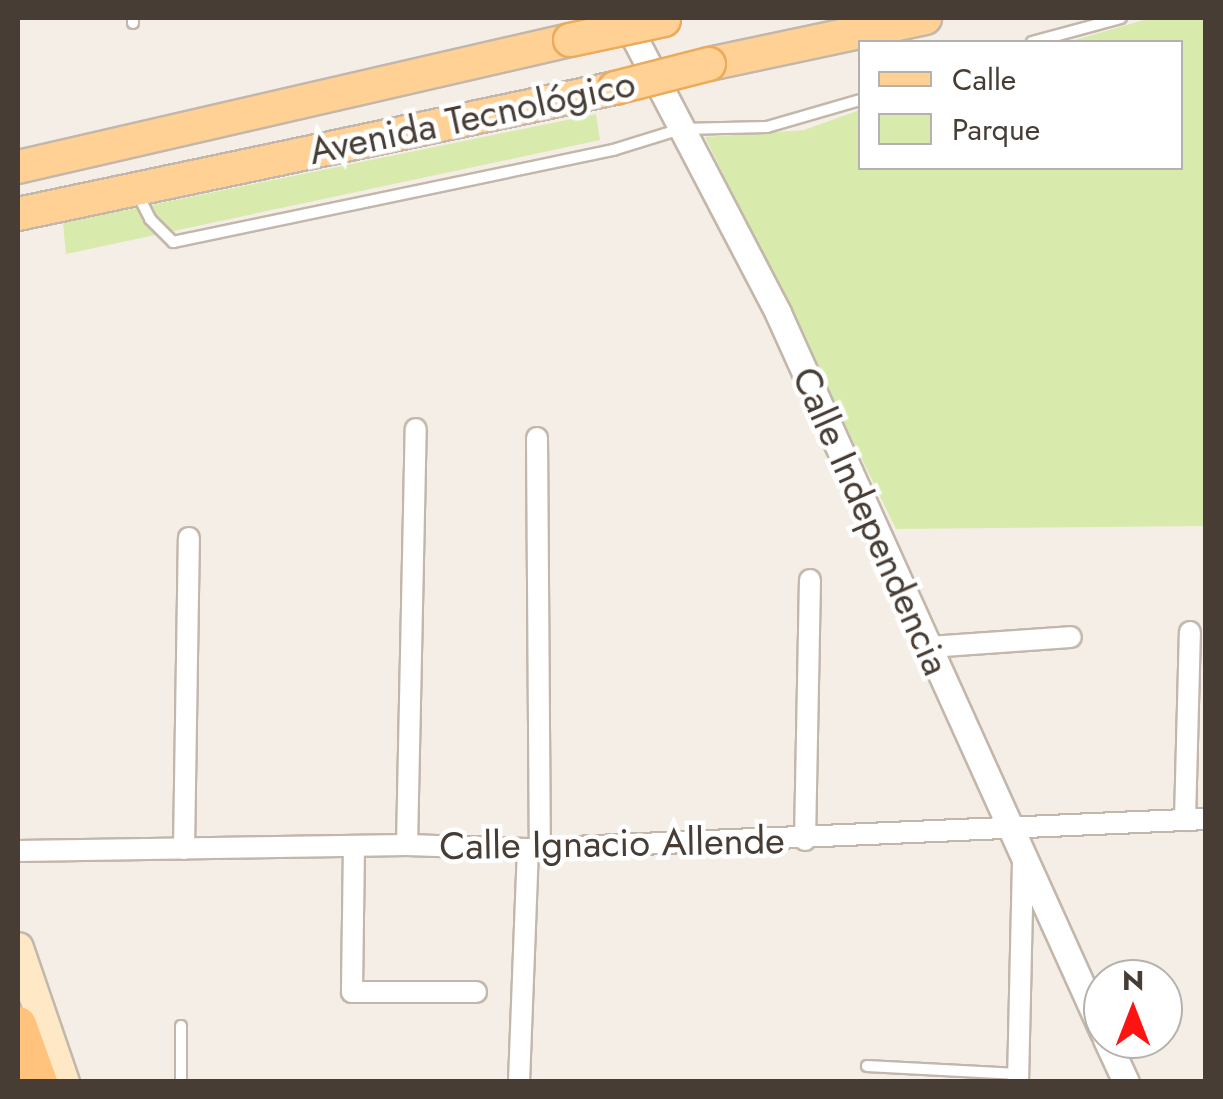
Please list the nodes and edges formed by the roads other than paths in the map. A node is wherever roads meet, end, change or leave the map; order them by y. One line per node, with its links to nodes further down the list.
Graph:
1 (624, 18): 7 (street, Calle Independencia)
2 (925, 18): 9 (main road, Avenida Tecnológico, bridge)
3 (1120, 18): 5 (lane)
4 (669, 19): 8 (main road, Avenida Tecnológico, bridge)
5 (1039, 40)
6 (858, 101): 7 (lane)
7 (681, 129): 9 (lane); 17 (street, Calle Independencia)
8 (18, 167)
9 (135, 189): 10 (main road, Avenida Tecnológico)
10 (18, 214)
11 (416, 428): 21 (street)
12 (537, 438): 24 (street)
13 (189, 538): 23 (street)
14 (810, 580): 20 (street)
15 (1190, 632): 18 (street)
16 (1072, 637): 17 (street)
17 (928, 647): 19 (street, Calle Independencia)
18 (1195, 820): 19 (street, Calle Ignacio Allende)
19 (1010, 828): 20 (street, Calle Ignacio Allende); 26 (street, Calle Independencia)
20 (805, 840): 24 (street, Calle Ignacio Allende)
21 (407, 845): 22 (street, Calle Ignacio Allende); 24 (street, Calle Ignacio Allende)
22 (354, 846): 23 (street, Calle Ignacio Allende); 29 (street)
23 (184, 849): 25 (street, Calle Ignacio Allende)
24 (534, 849): 38 (street)
25 (18, 852)
26 (1023, 859): 28 (street, Calle Independencia); 34 (street)
27 (18, 948): 36 (main road)
28 (1083, 989)
29 (476, 992)
30 (18, 1024): 35 (highway)
31 (180, 1026): 37 (lane)
32 (1115, 1059): 39 (street)
33 (867, 1066): 34 (lane)
34 (1018, 1078)
35 (38, 1082)
36 (64, 1082)
37 (181, 1082)
38 (519, 1082)
39 (1126, 1082)

